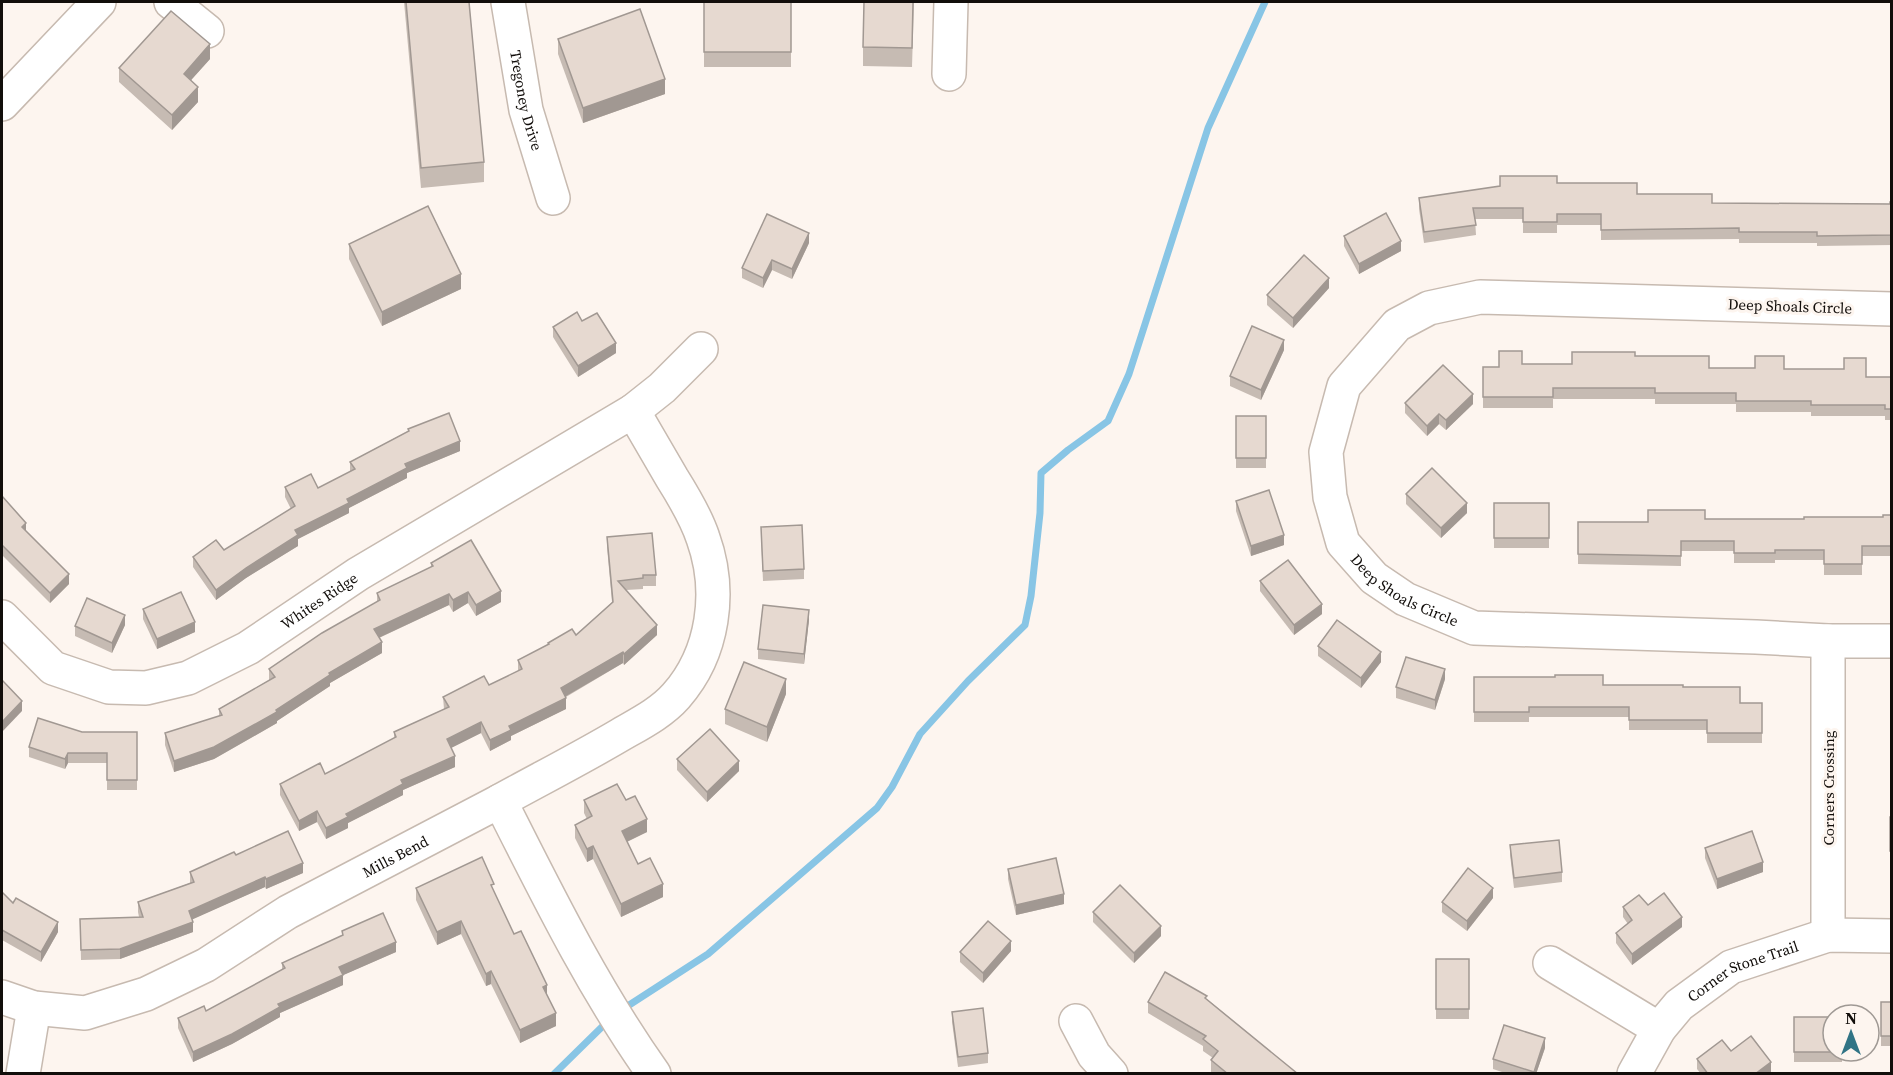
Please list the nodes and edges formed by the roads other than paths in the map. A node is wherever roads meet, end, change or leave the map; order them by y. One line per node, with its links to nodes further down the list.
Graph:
1 (99, 2): 7 (street)
2 (171, 2): 5 (street)
3 (508, 2): 8 (street, Tregoney Drive)
4 (951, 2): 6 (street)
5 (207, 31)
6 (949, 74)
7 (2, 104)
8 (554, 198)
9 (1892, 309): 13 (street, Deep Shoals Circle)
10 (701, 349): 11 (street, Whites Ridge)
11 (633, 411): 12 (street, Whites Ridge); 15 (street)
12 (2, 617)
13 (1828, 641): 14 (street, Deep Shoals Circle); 16 (street, Corners Crossing)
14 (1892, 641)
15 (501, 801): 20 (street, Mills Bend); 24 (street)
16 (1828, 936): 17 (street, Corner Stone Trail); 22 (street, Corner Stone Trail)
17 (1892, 936)
18 (1550, 963): 22 (street)
19 (2, 998): 20 (street, Mills Bend)
20 (34, 1008): 23 (street)
21 (1076, 1021): 25 (street)
22 (1659, 1029): 26 (street, Corner Stone Trail)
23 (23, 1074)
24 (654, 1074)
25 (1111, 1074)
26 (1634, 1074)

